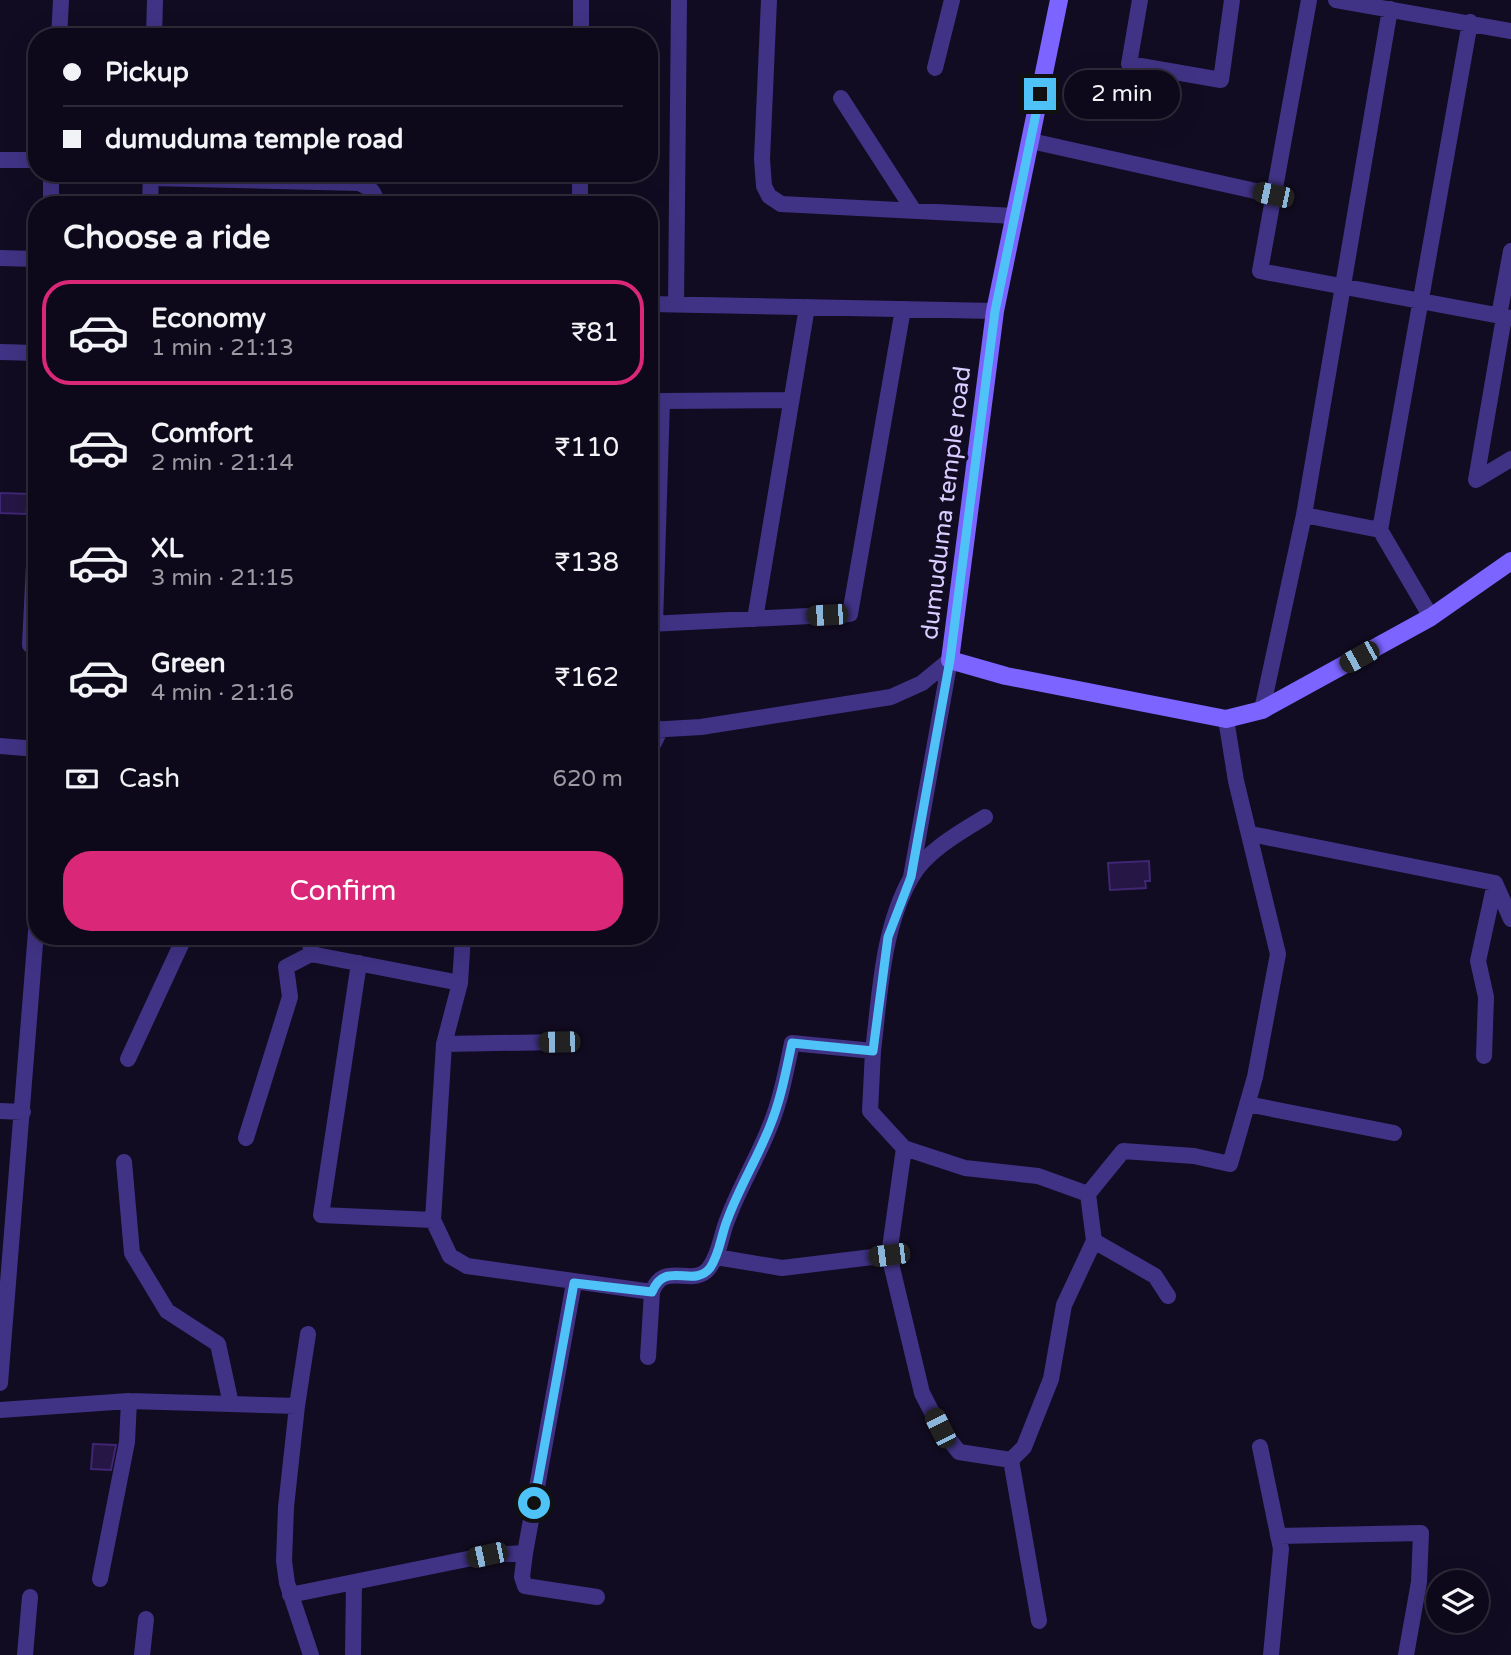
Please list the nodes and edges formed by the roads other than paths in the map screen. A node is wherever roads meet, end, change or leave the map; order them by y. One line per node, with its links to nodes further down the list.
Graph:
1 (61, 0): 14 (street)
2 (155, 0): 15 (street)
3 (581, 0): 16 (street)
4 (679, 0): 34 (street)
5 (769, 0): 26 (street)
6 (952, 0): 18 (street)
7 (1059, 0): 20 (street, dumuduma temple road)
8 (1140, 0): 9 (street)
9 (1232, 0)
10 (1310, 0): 24 (street)
11 (1336, 0): 12 (street)
12 (1390, 9): 13 (street); 31 (street)
13 (1470, 22): 17 (street); 32 (street)
14 (59, 28)
15 (154, 28)
16 (581, 28)
17 (1511, 31)
18 (936, 68)
19 (841, 98): 26 (street)
20 (1031, 141): 24 (street); 27 (street, dumuduma temple road)
21 (0, 160): 22 (street)
22 (28, 160)
23 (347, 182): 25 (street)
24 (1273, 195): 31 (street)
25 (376, 196)
26 (914, 211): 27 (street)
27 (1016, 216): 37 (street, dumuduma temple road)
28 (1511, 251): 38 (street)
29 (0, 258): 30 (street)
30 (28, 259)
31 (1342, 287): 32 (street); 44 (street)
32 (1421, 303): 38 (street); 45 (street)
33 (658, 304): 34 (street)
34 (676, 304): 35 (street)
35 (807, 307): 36 (street); 41 (street)
36 (903, 309): 37 (street); 48 (street)
37 (995, 311): 50 (street, dumuduma temple road)
38 (1505, 317): 43 (street)
39 (0, 352): 40 (street)
40 (28, 353)
41 (792, 400): 42 (street); 48 (street)
42 (658, 401)
43 (1511, 459)
44 (1304, 515): 45 (street); 51 (street)
45 (1380, 530): 47 (street)
46 (1511, 561): 47 (street, dumuduma temple road)
47 (1431, 617): 51 (street, dumuduma temple road)
48 (755, 619): 49 (street)
49 (658, 624)
50 (950, 660): 52 (street, dumuduma temple road); 53 (street); 58 (street)
51 (1262, 710): 52 (street, dumuduma temple road)
52 (1226, 719): 57 (street)
53 (658, 730)
54 (0, 746): 55 (street)
55 (28, 748)
56 (985, 817): 58 (street)
57 (1251, 834): 59 (street); 73 (street)
58 (911, 877): 70 (street)
59 (1495, 883): 60 (street); 71 (street)
60 (1511, 919)
61 (35, 945): 75 (street)
62 (181, 945): 72 (street)
63 (310, 945): 65 (street)
64 (462, 945): 67 (street)
65 (311, 954): 66 (street); 77 (street)
66 (359, 963): 67 (street); 81 (street)
67 (460, 983): 69 (street)
68 (559, 1042): 69 (street)
69 (444, 1044): 81 (street)
70 (873, 1051): 78 (street); 84 (street)
71 (1484, 1056)
72 (128, 1059)
73 (1247, 1104): 76 (street); 80 (street)
74 (0, 1111): 75 (street)
75 (23, 1112): 90 (street)
76 (1394, 1133)
77 (246, 1138)
78 (904, 1149): 80 (street); 83 (street)
79 (124, 1161): 92 (street)
80 (1088, 1194): 82 (street)
81 (433, 1220): 85 (street)
82 (1094, 1241): 87 (street); 96 (street)
83 (889, 1255): 84 (street); 96 (street)
84 (716, 1257): 86 (street)
85 (574, 1283): 86 (street); 98 (street)
86 (652, 1292): 89 (street)
87 (1168, 1296)
88 (308, 1334): 93 (street)
89 (648, 1356)
90 (0, 1383)
91 (129, 1401): 92 (street); 94 (street); 99 (street)
92 (231, 1404): 93 (street)
93 (297, 1406): 101 (street)
94 (0, 1410)
95 (1259, 1447): 97 (street)
96 (1011, 1460): 105 (street)
97 (1278, 1536): 110 (street); 111 (street)
98 (525, 1553): 100 (street); 103 (street)
99 (100, 1579)
100 (354, 1583): 101 (street); 109 (street)
101 (290, 1595): 108 (street)
102 (30, 1597): 106 (street)
103 (597, 1597)
104 (146, 1619): 107 (street)
105 (1039, 1621)
106 (25, 1655)
107 (142, 1655)
108 (311, 1655)
109 (353, 1655)
110 (1271, 1655)
111 (1406, 1655)

